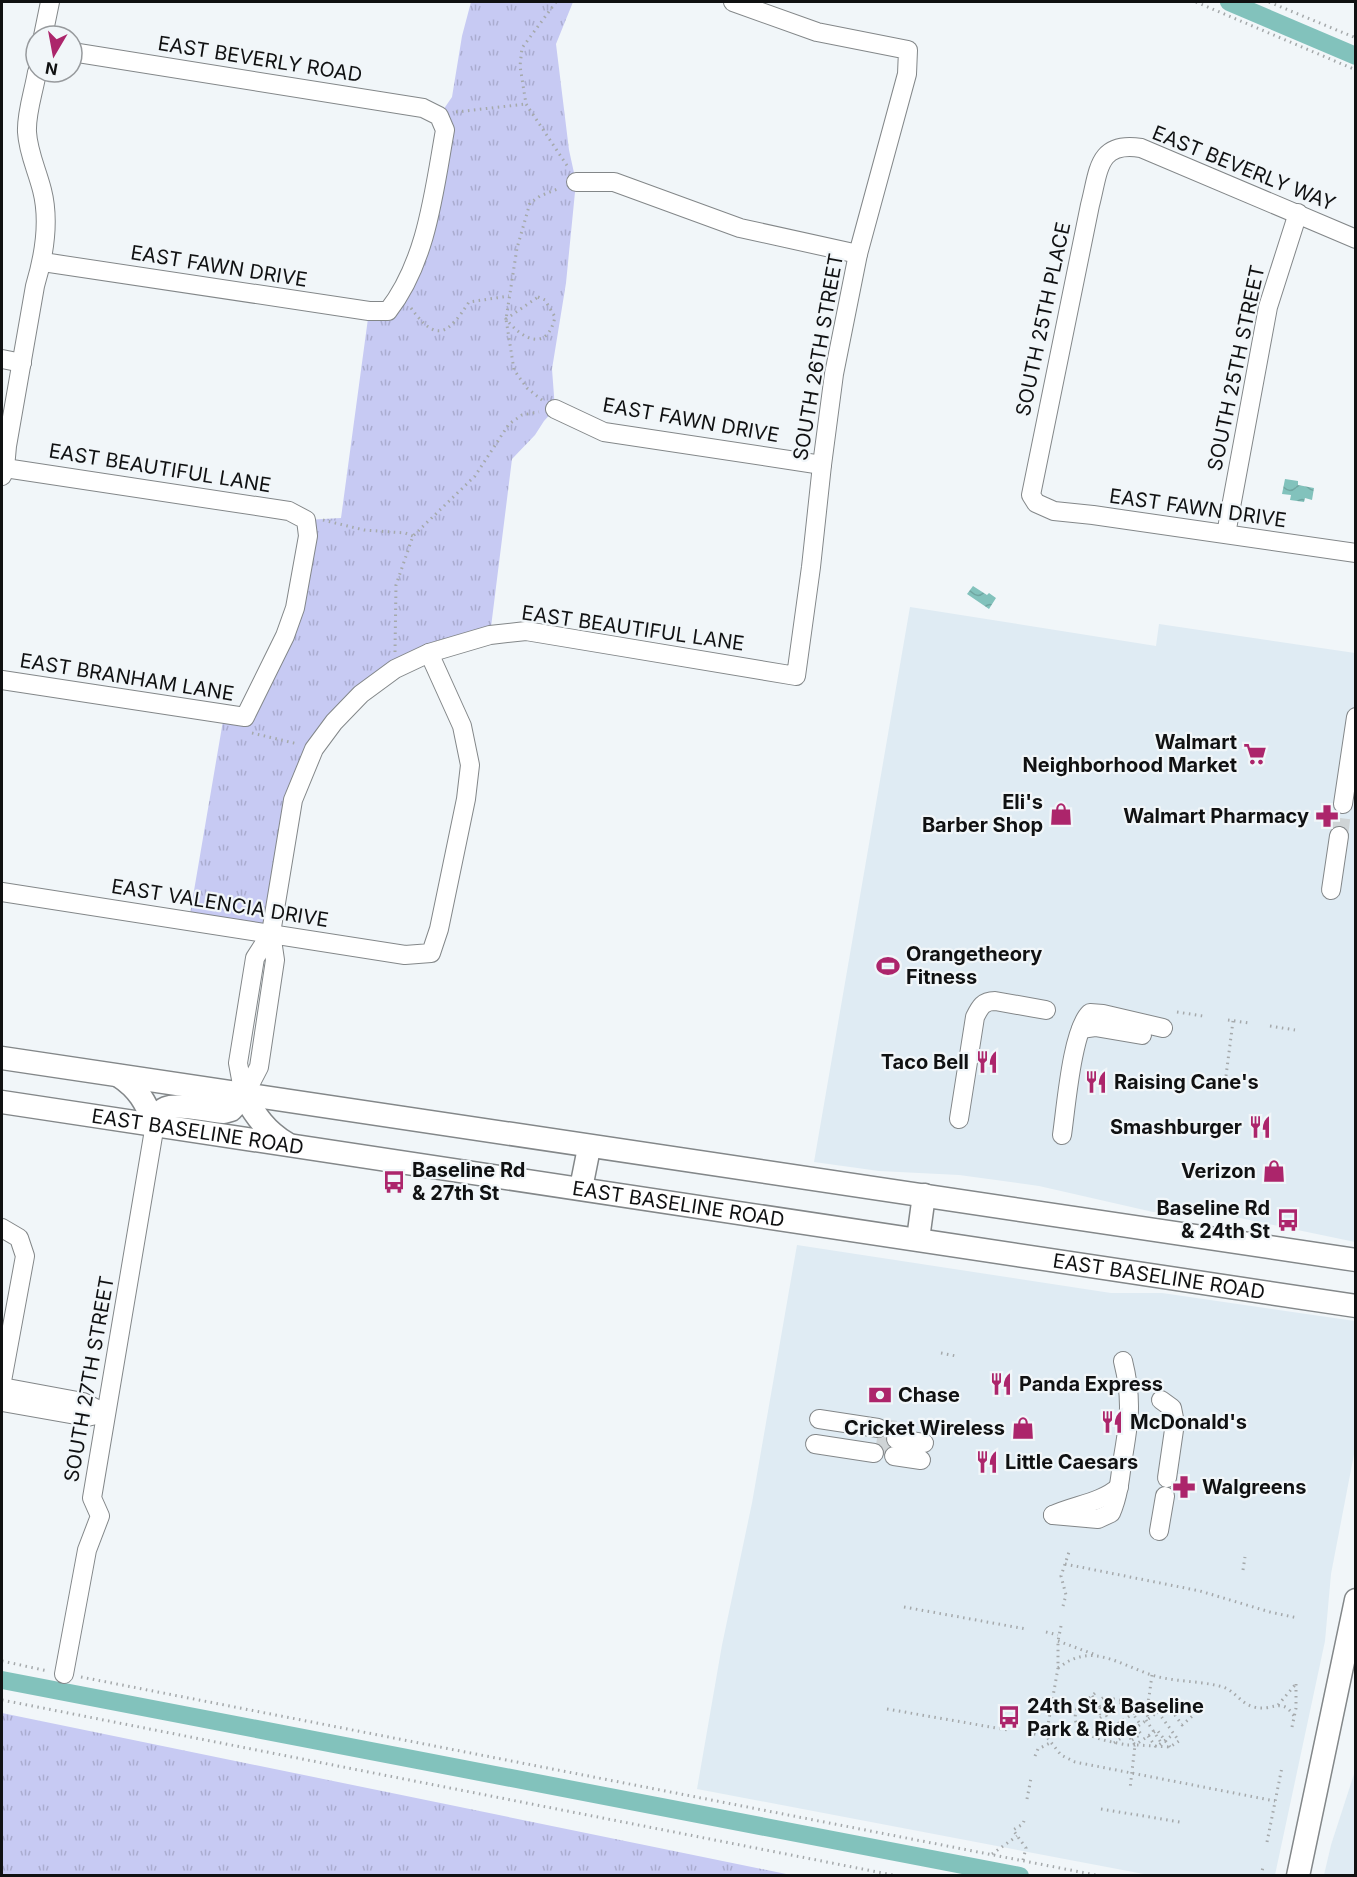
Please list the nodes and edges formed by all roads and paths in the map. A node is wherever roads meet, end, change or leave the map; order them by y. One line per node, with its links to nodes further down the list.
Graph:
1 (50, 2): 6 (street)
2 (556, 2): 11 (path)
3 (733, 2): 17 (street, SOUTH 26TH STREET)
4 (1196, 2): 9 (path)
5 (1269, 2): 7 (path)
6 (45, 24)
7 (1356, 38)
8 (84, 54): 12 (street, EAST BEVERLY ROAD)
9 (1356, 70)
10 (35, 84): 18 (street)
11 (526, 104): 12 (path); 14 (path)
12 (440, 116): 20 (street)
13 (1114, 149): 15 (street, EAST BEVERLY WAY); 27 (street, SOUTH 25TH PLACE)
14 (576, 182): 17 (street); 19 (path)
15 (1298, 213): 16 (street, EAST BEVERLY WAY); 29 (street, SOUTH 25TH STREET)
16 (1356, 239)
17 (858, 254): 25 (street, SOUTH 26TH STREET)
18 (43, 262): 20 (street, EAST FAWN DRIVE); 23 (street)
19 (509, 296): 20 (path); 21 (path)
20 (393, 304)
21 (506, 319): 21 (path); 24 (path)
22 (2, 359): 23 (street)
23 (22, 363): 26 (street)
24 (555, 409): 25 (street, EAST FAWN DRIVE); 30 (path)
25 (822, 465): 34 (street, SOUTH 26TH STREET)
26 (3, 472): 28 (street, EAST BEAUTIFUL LANE)
27 (1036, 503): 29 (street, EAST FAWN DRIVE)
28 (306, 520): 30 (path); 36 (street)
29 (1226, 534): 31 (street, EAST FAWN DRIVE)
30 (414, 536): 33 (path)
31 (1356, 553)
32 (429, 653): 33 (street); 34 (street, EAST BEAUTIFUL LANE); 43 (street, EAST VALENCIA DRIVE)
33 (395, 669): 38 (street)
34 (795, 676)
35 (2, 680): 36 (street, EAST BRANHAM LANE)
36 (245, 717): 38 (path)
37 (1356, 717): 39 (street)
38 (314, 749): 43 (street)
39 (1343, 804)
40 (1339, 836): 41 (street)
41 (1331, 890)
42 (2, 892): 43 (street, EAST VALENCIA DRIVE)
43 (271, 933): 56 (street)
44 (1046, 1010): 58 (street)
45 (1177, 1012): 46 (path)
46 (1203, 1016)
47 (1228, 1020): 48 (path)
48 (1233, 1020): 49 (path); 55 (path)
49 (1249, 1023)
50 (1270, 1026): 51 (path)
51 (1295, 1030)
52 (1162, 1033): 60 (street)
53 (2, 1058): 54 (main road, EAST BASELINE ROAD)
54 (119, 1076): 56 (main road, EAST BASELINE ROAD); 59 (main road)
55 (1226, 1076)
56 (244, 1096): 59 (main road); 61 (main road); 62 (main road, EAST BASELINE ROAD)
57 (2, 1102): 59 (main road, EAST BASELINE ROAD)
58 (959, 1119)
59 (155, 1124): 61 (main road, EAST BASELINE ROAD); 77 (street, SOUTH 27TH STREET)
60 (1062, 1135)
61 (288, 1144): 63 (main road, EAST BASELINE ROAD)
62 (589, 1148): 63 (main road); 64 (main road, EAST BASELINE ROAD)
63 (581, 1188): 66 (main road, EAST BASELINE ROAD)
64 (924, 1195): 66 (main road); 67 (main road, EAST BASELINE ROAD)
65 (2, 1228): 72 (street)
66 (918, 1239): 68 (main road, EAST BASELINE ROAD)
67 (1356, 1260)
68 (1356, 1306)
69 (941, 1353): 70 (path)
70 (956, 1356)
71 (1123, 1361): 80 (street)
72 (2, 1381)
73 (2, 1387): 76 (street)
74 (1161, 1400): 81 (street)
75 (2, 1402): 76 (street)
76 (44, 1402): 77 (street)
77 (105, 1413): 98 (street, SOUTH 27TH STREET)
78 (876, 1440): 78 (street)
79 (923, 1447): 79 (street)
80 (1053, 1515)
81 (1160, 1531)
82 (1070, 1552): 84 (path)
83 (1245, 1557): 85 (path)
84 (1065, 1564): 87 (path); 89 (path)
85 (1243, 1570)
86 (1356, 1599): 161 (main road)
87 (1063, 1606)
88 (904, 1607): 91 (path)
89 (1298, 1618)
90 (1061, 1626): 93 (path)
91 (1026, 1629)
92 (1046, 1632): 93 (path)
93 (1058, 1635): 94 (path)
94 (1058, 1641): 95 (path); 97 (path)
95 (1098, 1656): 97 (path); 99 (path)
96 (2, 1661): 98 (path)
97 (1058, 1668): 103 (path)
98 (64, 1674): 155 (path)
99 (1152, 1675): 106 (path); 108 (path)
100 (2, 1700): 158 (path)
101 (1124, 1701): 102 (path); 105 (path); 112 (path); 115 (path)
102 (1097, 1702): 104 (path); 109 (path)
103 (1052, 1704): 111 (path); 129 (path)
104 (1082, 1704): 109 (path); 111 (path)
105 (1139, 1704): 106 (path); 112 (path); 118 (path)
106 (1148, 1704): 107 (path); 114 (path)
107 (1168, 1705): 107 (path); 114 (path)
108 (1276, 1706): 116 (path); 116 (path)
109 (1100, 1708): 115 (path); 117 (path)
110 (887, 1709): 123 (path)
111 (1077, 1709): 131 (path)
112 (1130, 1709): 113 (path)
113 (1135, 1713): 119 (path); 120 (path)
114 (1156, 1713): 118 (path); 128 (path)
115 (1105, 1714): 117 (path); 121 (path)
116 (1294, 1716): 122 (path)
117 (1100, 1718): 131 (path)
118 (1148, 1719): 120 (path); 125 (path)
119 (1120, 1723): 121 (path); 127 (path)
120 (1138, 1726): 127 (path); 134 (path)
121 (1114, 1727): 124 (path); 132 (path)
122 (1292, 1727)
123 (1008, 1730)
124 (1106, 1732): 131 (path); 137 (path)
125 (1154, 1732): 130 (path); 135 (path)
126 (1028, 1733): 129 (path)
127 (1127, 1733): 132 (path); 134 (path)
128 (1174, 1734): 135 (path); 142 (path)
129 (1046, 1736): 136 (path)
130 (1148, 1736): 133 (path); 140 (path)
131 (1098, 1737): 137 (path)
132 (1122, 1737): 137 (path)
133 (1144, 1739): 138 (path); 139 (path)
134 (1132, 1740): 138 (path)
135 (1163, 1742): 140 (path); 141 (path); 142 (path)
136 (1050, 1743): 143 (path); 145 (path)
137 (1114, 1743): 138 (path)
138 (1135, 1745): 139 (path); 145 (path)
139 (1150, 1746): 140 (path)
140 (1156, 1747): 141 (path)
141 (1164, 1747): 142 (path)
142 (1170, 1747)
143 (1035, 1756)
144 (1282, 1767): 149 (path)
145 (1132, 1773): 147 (path); 149 (path)
146 (1031, 1778): 148 (path)
147 (1130, 1789)
148 (1028, 1799)
149 (1275, 1801): 154 (path)
150 (1101, 1809): 152 (path)
151 (1024, 1821): 153 (path)
152 (1180, 1822)
153 (1017, 1836): 155 (path); 156 (path)
154 (1267, 1842)
155 (992, 1854): 156 (path)
156 (1023, 1860): 159 (path)
157 (1263, 1867): 160 (path)
158 (898, 1875)
159 (1101, 1875)
160 (1261, 1875)
161 (1298, 1875)

